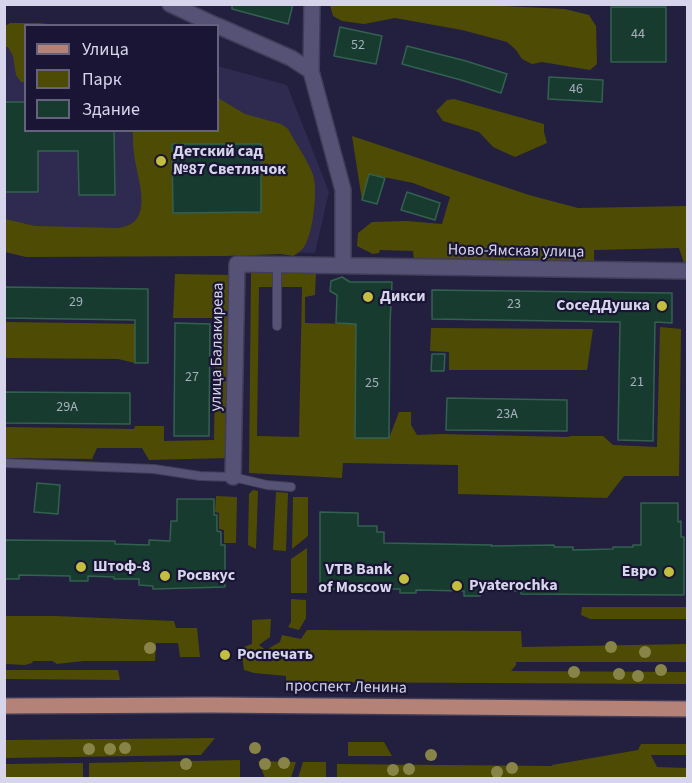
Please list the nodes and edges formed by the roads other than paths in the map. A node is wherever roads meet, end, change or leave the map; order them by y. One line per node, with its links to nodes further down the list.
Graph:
1 (170, 4): 3 (street)
2 (312, 4): 5 (street)
3 (213, 24)
4 (219, 27): 5 (street)
5 (311, 71): 7 (street)
6 (277, 265): 7 (street, улица Балакирева); 9 (lane); 11 (street, улица Балакирева)
7 (343, 265): 8 (street, Ново-Ямская улица)
8 (687, 271)
9 (277, 326)
10 (4, 463): 11 (lane)
11 (233, 477): 12 (lane)
12 (291, 487)
13 (4, 706): 14 (main road, проспект Ленина)
14 (687, 709)

